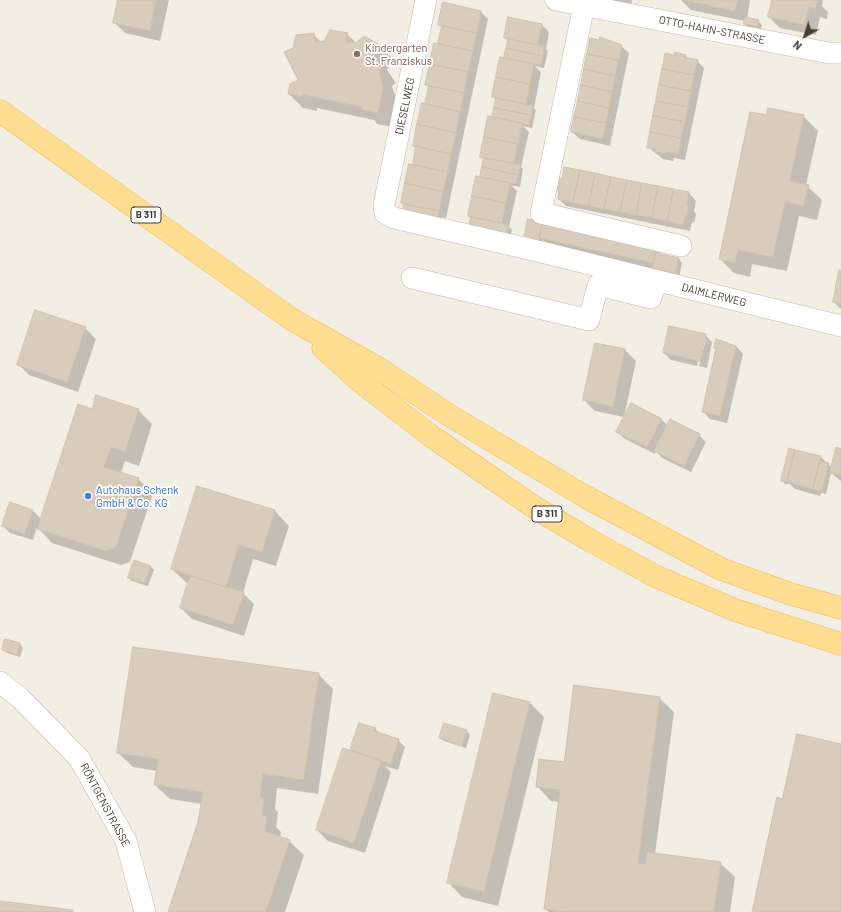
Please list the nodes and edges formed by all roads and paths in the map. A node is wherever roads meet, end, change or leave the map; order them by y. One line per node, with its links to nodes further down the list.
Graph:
1 (426, 0): 7 (street, DIESELWEG)
2 (556, 0): 3 (street, OTTO-HAHN-STRASSE)
3 (584, 5): 4 (street, OTTO-HAHN-STRASSE); 8 (street)
4 (629, 7): 5 (street, OTTO-HAHN-STRASSE)
5 (841, 53)
6 (0, 111): 11 (main road, B 311)
7 (385, 213): 10 (street, DAIMLERWEG)
8 (681, 246)
9 (412, 278): 10 (street)
10 (656, 281): 12 (street, DAIMLERWEG)
11 (291, 319): 13 (main road, B 311); 14 (main road, B 311)
12 (841, 326)
13 (841, 608)
14 (841, 644)
15 (0, 682): 16 (street, RÖNTGENSTRASSE)
16 (145, 912)

